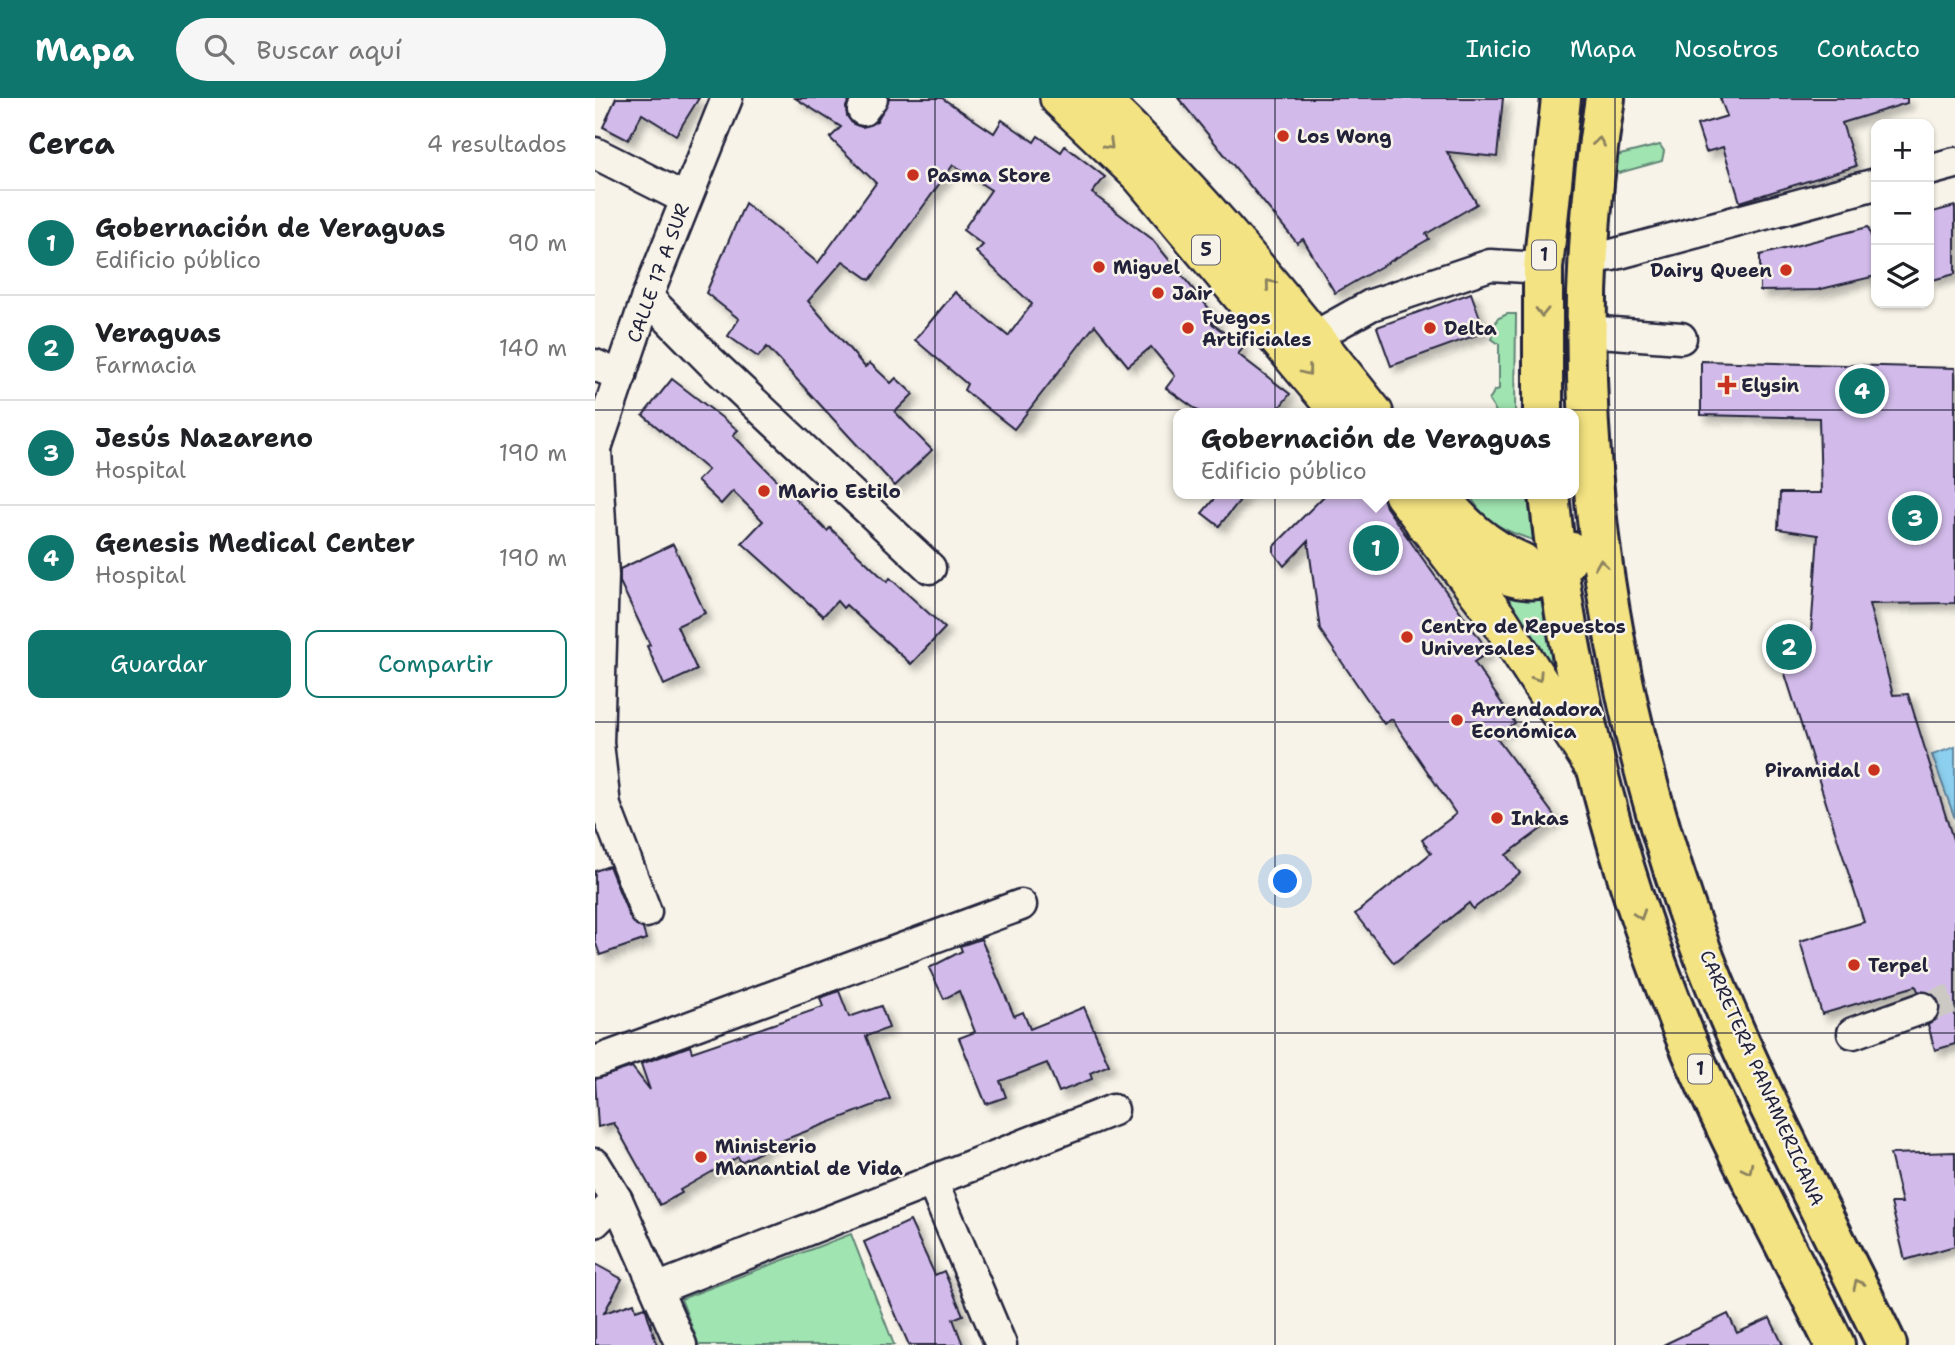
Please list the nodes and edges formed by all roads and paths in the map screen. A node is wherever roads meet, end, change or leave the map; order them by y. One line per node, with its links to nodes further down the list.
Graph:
1 (727, 98): 11 (street, CALLE 17 A SUR)
2 (1059, 98): 19 (main road, 5, one-way to 19)
3 (1098, 98): 16 (main road, 5, one-way to 3)
4 (1561, 98): 13 (highway, 1)
5 (1576, 98): 12 (highway)
6 (1605, 98): 12 (highway, CARRETERA PANAMERICANA, one-way to 6)
7 (595, 153): 11 (street)
8 (1955, 163): 9 (street)
9 (1934, 169)
10 (1871, 185): 12 (street)
11 (686, 199): 14 (street, CALLE 17 A SUR)
12 (1587, 258): 15 (highway, CARRETERA PANAMERICANA)
13 (1542, 268): 16 (street); 21 (highway, 1, one-way to 21)
14 (647, 297): 18 (street, CALLE 17 A SUR); 28 (street)
15 (1586, 331): 17 (street); 22 (highway, CARRETERA PANAMERICANA)
16 (1314, 337): 20 (main road, 5)
17 (1681, 338)
18 (608, 371): 23 (street, CALLE 17 A SUR)
19 (1336, 408)
20 (1370, 408)
21 (1543, 408)
22 (1588, 419): 24 (highway); 32 (highway, CARRETERA PANAMERICANA, one-way to 22)
23 (595, 450): 35 (street)
24 (1579, 461)
25 (1550, 499): 29 (highway, 1)
26 (1576, 499): 29 (highway)
27 (1422, 503): 29 (highway); 31 (main road, one-way to 31)
28 (930, 568)
29 (1557, 571): 30 (highway, 1); 32 (highway)
30 (1586, 729): 31 (highway, 1); 34 (highway)
31 (1601, 778): 40 (highway, 1, one-way to 40)
32 (1652, 793): 34 (highway, CARRETERA PANAMERICANA)
33 (1021, 905): 38 (street)
34 (1685, 906): 40 (highway); 49 (highway, CARRETERA PANAMERICANA, one-way to 34)
35 (646, 912)
36 (1923, 1008): 37 (street)
37 (1853, 1033)
38 (595, 1062)
39 (1112, 1110): 42 (street)
40 (1729, 1131): 48 (highway, 1, one-way to 48)
41 (595, 1164): 43 (street)
42 (932, 1181): 45 (street); 47 (street)
43 (617, 1200): 44 (street); 45 (street)
44 (595, 1222)
45 (659, 1288): 46 (street)
46 (681, 1345)
47 (1001, 1345)
48 (1835, 1345)
49 (1887, 1345)

